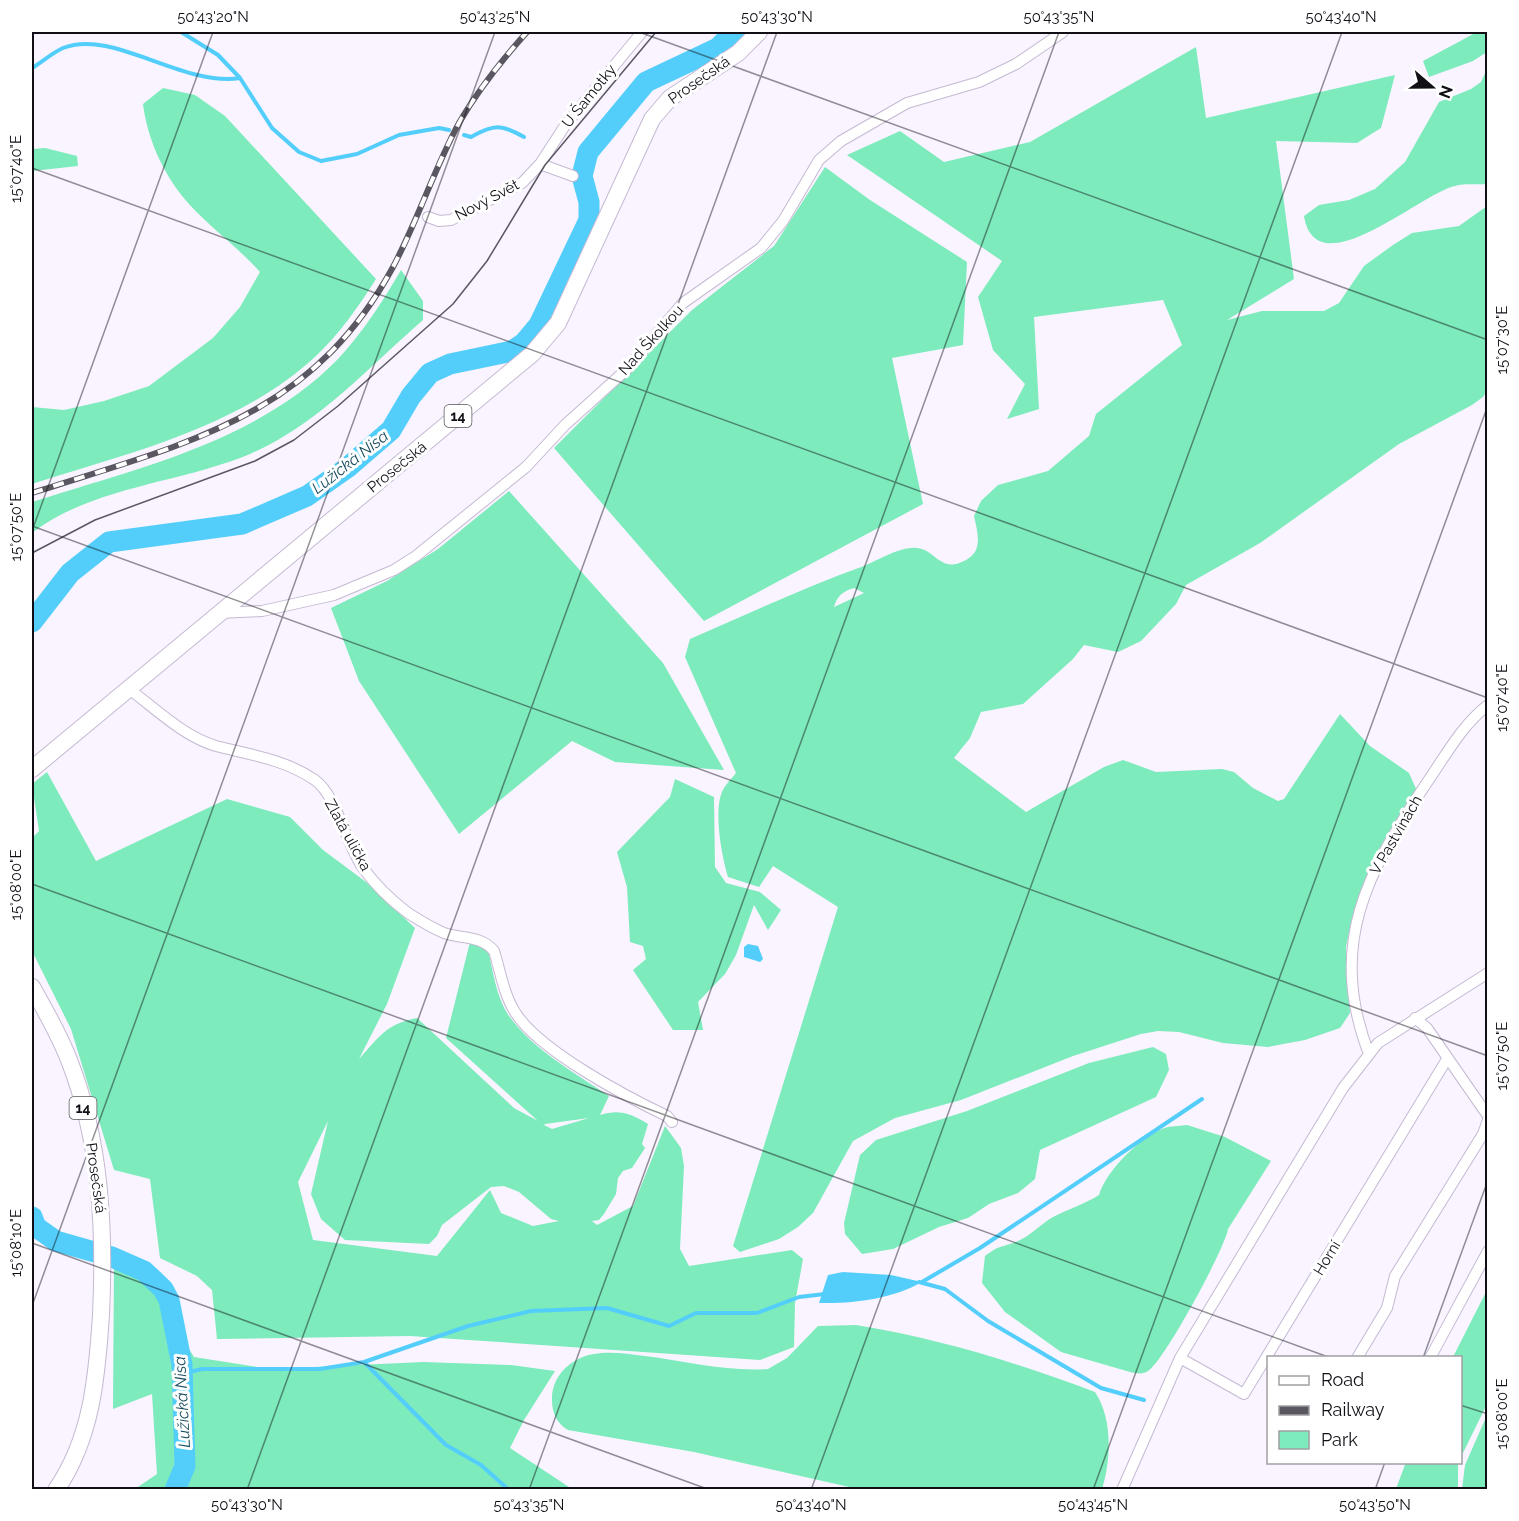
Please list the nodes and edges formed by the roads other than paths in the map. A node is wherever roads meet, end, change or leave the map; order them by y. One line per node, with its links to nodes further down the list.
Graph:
1 (642, 32): 4 (street, U Šamotky)
2 (759, 32): 7 (main road, Prosečská / 14)
3 (1063, 32): 7 (street, Nad Školkou)
4 (540, 164): 5 (street); 6 (street, Nový Svět)
5 (573, 176)
6 (428, 217)
7 (219, 613): 8 (main road, Prosečská / 14)
8 (129, 689): 10 (main road, Prosečská / 14); 17 (street, Zlatá ulička)
9 (1488, 705): 14 (street, V Pastvinách)
10 (32, 769)
11 (1488, 973): 13 (street)
12 (32, 987): 24 (main road, Prosečská / 14)
13 (1415, 1018): 14 (street); 15 (street)
14 (1369, 1054): 23 (street)
15 (1447, 1059): 16 (street); 20 (street, Horní)
16 (1488, 1118): 21 (street)
17 (672, 1122)
18 (1488, 1251): 22 (street)
19 (1267, 1356): 23 (street, Horní)
20 (1267, 1356)
21 (1358, 1356)
22 (1431, 1356)
23 (1180, 1358): 25 (street)
24 (56, 1490)
25 (1122, 1490)

